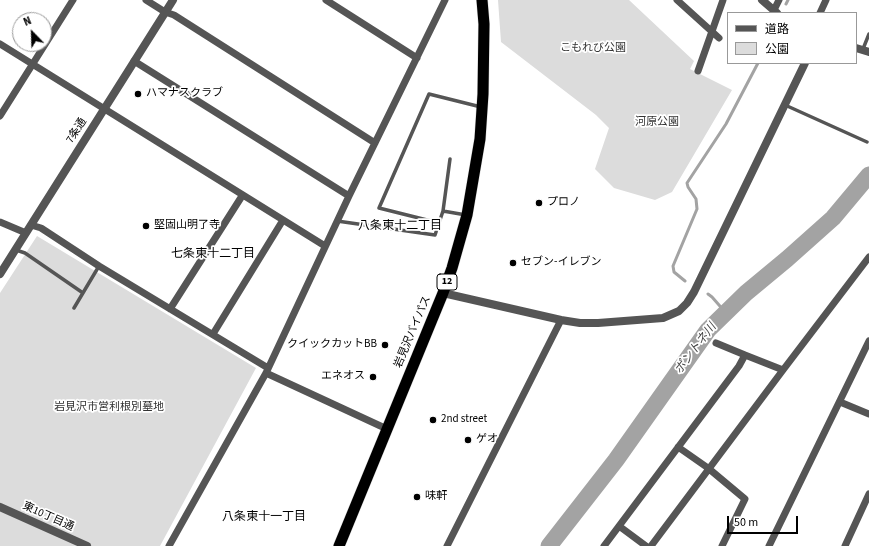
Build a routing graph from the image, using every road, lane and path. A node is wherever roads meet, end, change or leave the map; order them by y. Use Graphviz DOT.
graph roads {
  1 [pos="73,0"];
  2 [pos="146,0"];
  3 [pos="173,0"];
  4 [pos="326,0"];
  5 [pos="444,0"];
  6 [pos="482,0"];
  7 [pos="676,0"];
  8 [pos="723,0"];
  9 [pos="762,0"];
  10 [pos="779,0"];
  11 [pos="826,0"];
  12 [pos="165,12"];
  13 [pos="776,12"];
  14 [pos="820,12"];
  15 [pos="712,32"];
  16 [pos="869,34"];
  17 [pos="719,38"];
  18 [pos="0,44"];
  19 [pos="863,50"];
  20 [pos="417,58"];
  21 [pos="134,61"];
  22 [pos="32,64"];
  23 [pos="804,64"];
  24 [pos="698,71"];
  25 [pos="784,104"];
  26 [pos="482,107"];
  27 [pos="104,109"];
  28 [pos="0,116"];
  29 [pos="867,142"];
  30 [pos="375,143"];
  31 [pos="450,159"];
  32 [pos="242,196"];
  33 [pos="349,196"];
  34 [pos="443,211"];
  35 [pos="467,215"];
  36 [pos="284,220"];
  37 [pos="337,221"];
  38 [pos="0,222"];
  39 [pos="439,223"];
  40 [pos="31,225"];
  41 [pos="26,233"];
  42 [pos="325,246"];
  43 [pos="15,250"];
  44 [pos="869,258"];
  45 [pos="99,266"];
  46 [pos="0,274"];
  47 [pos="83,293"];
  48 [pos="443,293"];
  49 [pos="74,308"];
  50 [pos="170,308"];
  51 [pos="561,320"];
  52 [pos="213,334"];
  53 [pos="869,341"];
  54 [pos="716,343"];
  55 [pos="745,355"];
  56 [pos="267,370"];
  57 [pos="783,370"];
  58 [pos="840,402"];
  59 [pos="869,414"];
  60 [pos="387,429"];
  61 [pos="678,447"];
  62 [pos="708,468"];
  63 [pos="869,494"];
  64 [pos="0,508"];
  65 [pos="619,526"];
  66 [pos="87,546"];
  67 [pos="169,546"];
  68 [pos="339,546"];
  69 [pos="447,546"];
  70 [pos="604,546"];
  71 [pos="646,546"];
  72 [pos="651,546"];
  73 [pos="722,546"];
  74 [pos="769,546"];
  75 [pos="844,546"];
  1 -- 22 [label="street"];
  2 -- 12 [label="street"];
  3 -- 12 [label="street, 7条通"];
  4 -- 20 [label="street"];
  5 -- 20 [label="street"];
  6 -- 26 [label="highway, 岩見沢バイパス / 12"];
  7 -- 15 [label="street"];
  8 -- 15 [label="street"];
  9 -- 13 [label="street"];
  10 -- 13 [label="street"];
  11 -- 14 [label="street"];
  12 -- 21 [label="street, 7条通"];
  12 -- 30 [label="street"];
  15 -- 17 [label="street"];
  15 -- 24 [label="street"];
  16 -- 19 [label="lane"];
  18 -- 22 [label="street"];
  20 -- 30 [label="street"];
  21 -- 27 [label="street, 7条通"];
  21 -- 33 [label="street"];
  22 -- 27 [label="street"];
  22 -- 28 [label="street"];
  23 -- 25 [label="street"];
  25 -- 29 [label="lane"];
  25 -- 51 [label="street"];
  26 -- 35 [label="highway, 岩見沢バイパス / 12"];
  26 -- 39 [label="lane"];
  27 -- 32 [label="street"];
  27 -- 40 [label="street, 7条通"];
  30 -- 33 [label="street"];
  31 -- 34 [label="lane"];
  32 -- 36 [label="street"];
  32 -- 50 [label="street"];
  33 -- 37 [label="street"];
  34 -- 35 [label="lane"];
  34 -- 39 [label="lane"];
  35 -- 48 [label="highway, 岩見沢バイパス / 12"];
  36 -- 42 [label="street"];
  36 -- 52 [label="street"];
  37 -- 39 [label="lane"];
  37 -- 42 [label="street"];
  38 -- 41 [label="street"];
  40 -- 41 [label="street, 7条通"];
  40 -- 45 [label="street"];
  41 -- 43 [label="street, 7条通"];
  42 -- 56 [label="street"];
  43 -- 46 [label="street, 7条通"];
  43 -- 47 [label="lane"];
  44 -- 57 [label="street"];
  45 -- 47 [label="lane"];
  45 -- 50 [label="street"];
  47 -- 49 [label="lane"];
  48 -- 51 [label="street"];
  48 -- 60 [label="highway, 岩見沢バイパス / 12"];
  50 -- 52 [label="street"];
  51 -- 69 [label="street"];
  52 -- 56 [label="street"];
  53 -- 58 [label="street"];
  54 -- 55 [label="street"];
  55 -- 57 [label="street"];
  55 -- 61 [label="street"];
  56 -- 60 [label="street"];
  56 -- 67 [label="street"];
  57 -- 62 [label="street"];
  58 -- 59 [label="street"];
  58 -- 74 [label="street"];
  60 -- 68 [label="highway, 岩見沢バイパス / 12"];
  61 -- 62 [label="street"];
  61 -- 65 [label="street"];
  62 -- 72 [label="street"];
  62 -- 73 [label="street"];
  63 -- 75 [label="street"];
  64 -- 66 [label="street, 東10丁目通"];
  65 -- 70 [label="street"];
  65 -- 71 [label="street"];
}
